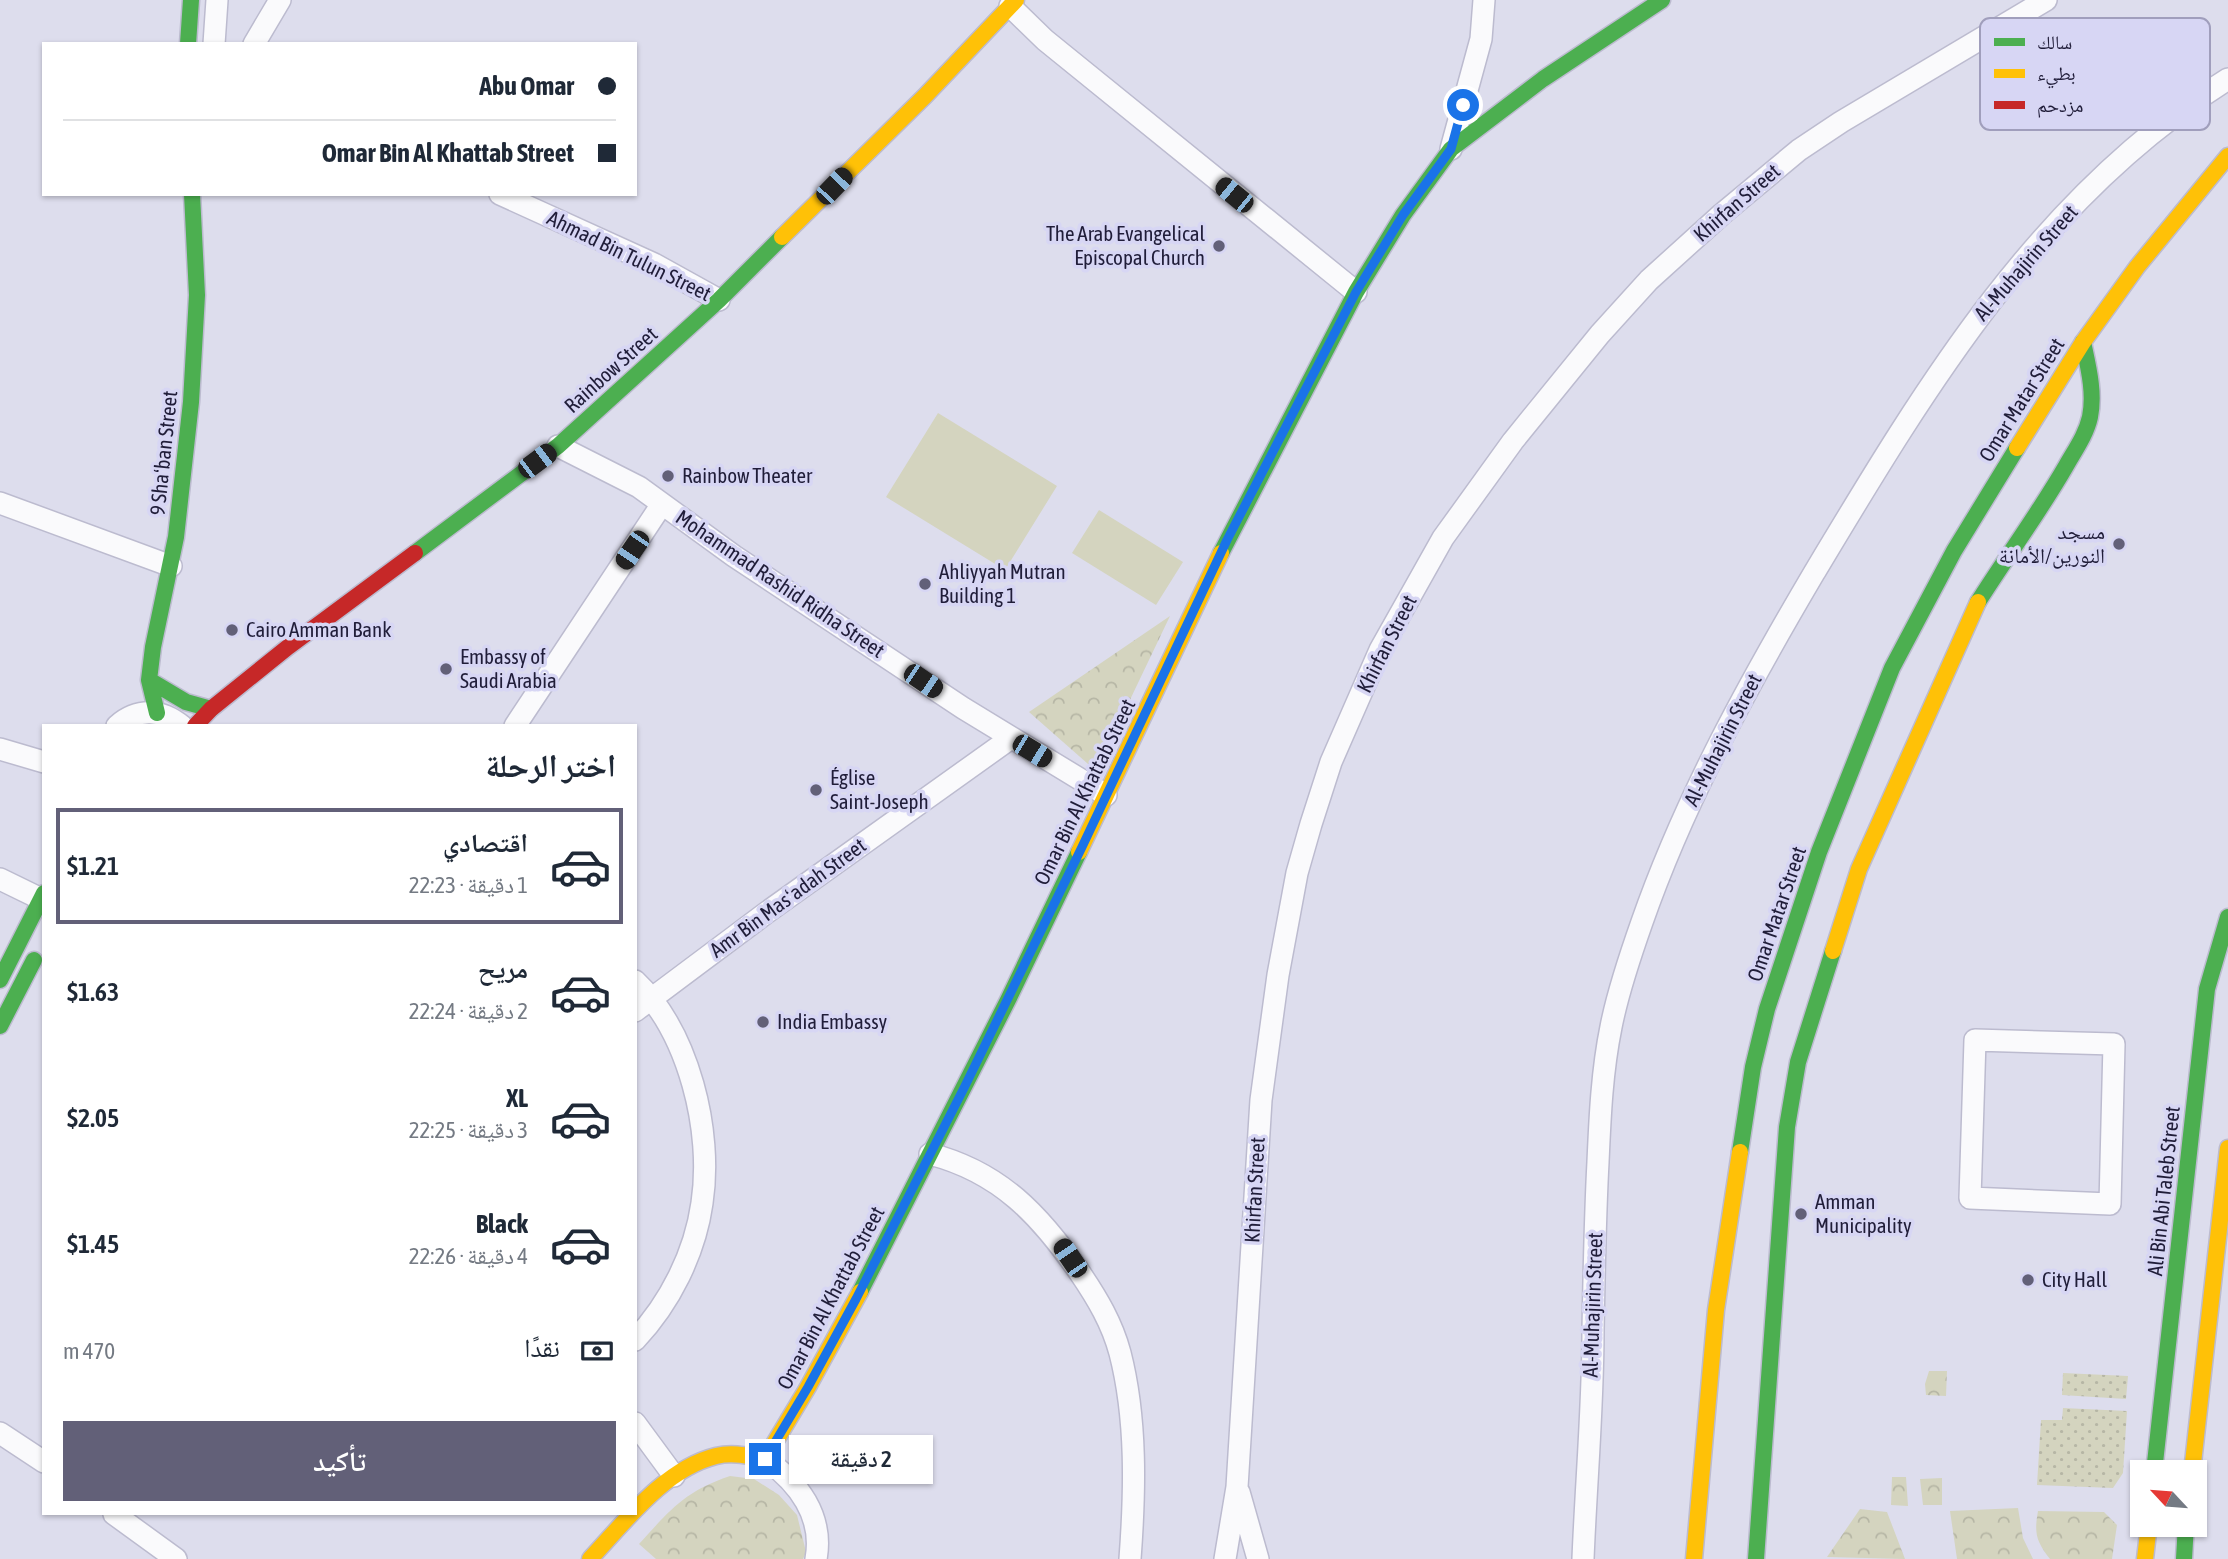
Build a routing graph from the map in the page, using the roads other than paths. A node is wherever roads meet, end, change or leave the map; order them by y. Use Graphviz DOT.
graph roads {
  1 [pos="191,0"];
  2 [pos="217,0"];
  3 [pos="280,0"];
  4 [pos="1484,0"];
  5 [pos="2046,0"];
  6 [pos="1013,3"];
  7 [pos="1649,3"];
  8 [pos="2016,18"];
  9 [pos="1980,39"];
  10 [pos="188,42"];
  11 [pos="214,42"];
  12 [pos="255,42"];
  13 [pos="2228,79"];
  14 [pos="2210,92"];
  15 [pos="2158,130"];
  16 [pos="1451,149"];
  17 [pos="2228,156"];
  18 [pos="192,196"];
  19 [pos="504,196"];
  20 [pos="1356,292"];
  21 [pos="719,300"];
  22 [pos="2083,342"];
  23 [pos="558,446"];
  24 [pos="0,503"];
  25 [pos="662,504"];
  26 [pos="171,566"];
  27 [pos="149,680"];
  28 [pos="211,709"];
  29 [pos="157,713"];
  30 [pos="120,724"];
  31 [pos="179,724"];
  32 [pos="197,724"];
  33 [pos="515,724"];
  34 [pos="1011,738"];
  35 [pos="0,749"];
  36 [pos="42,761"];
  37 [pos="1106,796"];
  38 [pos="0,879"];
  39 [pos="42,896"];
  40 [pos="2228,917"];
  41 [pos="42,946"];
  42 [pos="0,981"];
  43 [pos="637,983"];
  44 [pos="652,997"];
  45 [pos="637,1009"];
  46 [pos="0,1026"];
  47 [pos="2228,1148"];
  48 [pos="930,1154"];
  49 [pos="2109,1204"];
  50 [pos="637,1337"];
  51 [pos="637,1426"];
  52 [pos="0,1433"];
  53 [pos="41,1456"];
  54 [pos="765,1459"];
  55 [pos="2155,1460"];
  56 [pos="2193,1460"];
  57 [pos="674,1476"];
  58 [pos="1237,1487"];
  59 [pos="637,1513"];
  60 [pos="115,1515"];
  61 [pos="635,1515"];
  62 [pos="2148,1537"];
  63 [pos="2185,1541"];
  64 [pos="176,1559"];
  65 [pos="590,1559"];
  66 [pos="816,1559"];
  67 [pos="1130,1559"];
  68 [pos="1225,1559"];
  69 [pos="1258,1559"];
  70 [pos="1583,1559"];
  71 [pos="1694,1559"];
  72 [pos="1756,1559"];
  73 [pos="2145,1559"];
  74 [pos="2202,1559"];
  1 -- 10 [label="main road"];
  2 -- 11 [label="street"];
  3 -- 12 [label="street"];
  4 -- 16 [label="street"];
  5 -- 8 [label="street, Khirfan Street"];
  6 -- 20 [label="street"];
  6 -- 21 [label="main road, Rainbow Street"];
  7 -- 16 [label="main road, Omar Bin Al Khattab Street"];
  9 -- 58 [label="street, Khirfan Street"];
  13 -- 14 [label="street, Al-Muhajirin Street"];
  15 -- 70 [label="street, Al-Muhajirin Street"];
  16 -- 20 [label="main road, Omar Bin Al Khattab Street"];
  17 -- 22 [label="main road, Omar Matar Street"];
  18 -- 26 [label="main road, 9 Shaʻban Street"];
  19 -- 21 [label="street, Ahmad Bin Tulun Street"];
  20 -- 37 [label="main road, Omar Bin Al Khattab Street"];
  21 -- 23 [label="main road, Rainbow Street"];
  22 -- 71 [label="main road, Omar Matar Street"];
  22 -- 72 [label="main road, Omar Matar Street"];
  23 -- 25 [label="street, Mohammad Rashid Ridha Street"];
  23 -- 28 [label="main road, Rainbow Street"];
  24 -- 26 [label="street"];
  25 -- 33 [label="street"];
  25 -- 34 [label="street, Mohammad Rashid Ridha Street"];
  26 -- 27 [label="main road, 9 Shaʻban Street"];
  27 -- 28 [label="main road"];
  27 -- 29 [label="main road, 9 Shaʻban Street"];
  28 -- 32 [label="main road, Rainbow Street"];
  29 -- 30 [label="street"];
  29 -- 31 [label="street"];
  34 -- 37 [label="street, Mohammad Rashid Ridha Street"];
  34 -- 44 [label="street, Amr Bin Masʻadah Street"];
  35 -- 36 [label="street"];
  37 -- 48 [label="main road, Omar Bin Al Khattab Street"];
  38 -- 39 [label="street"];
  39 -- 42 [label="main road"];
  40 -- 55 [label="main road, Ali Bin Abi Taleb Street"];
  41 -- 46 [label="main road"];
  43 -- 44 [label="street"];
  44 -- 45 [label="street, Amr Bin Masʻadah Street"];
  44 -- 50 [label="street"];
  47 -- 56 [label="main road"];
  48 -- 54 [label="main road, Omar Bin Al Khattab Street"];
  48 -- 67 [label="street"];
  49 -- 49 [label="street"];
  51 -- 57 [label="street"];
  52 -- 53 [label="street"];
  54 -- 57 [label="main road"];
  54 -- 66 [label="street"];
  57 -- 59 [label="main road"];
  58 -- 68 [label="street, Khirfan Street"];
  58 -- 69 [label="street"];
  60 -- 64 [label="street"];
  61 -- 65 [label="main road"];
  62 -- 73 [label="main road"];
  63 -- 74 [label="street"];
}
